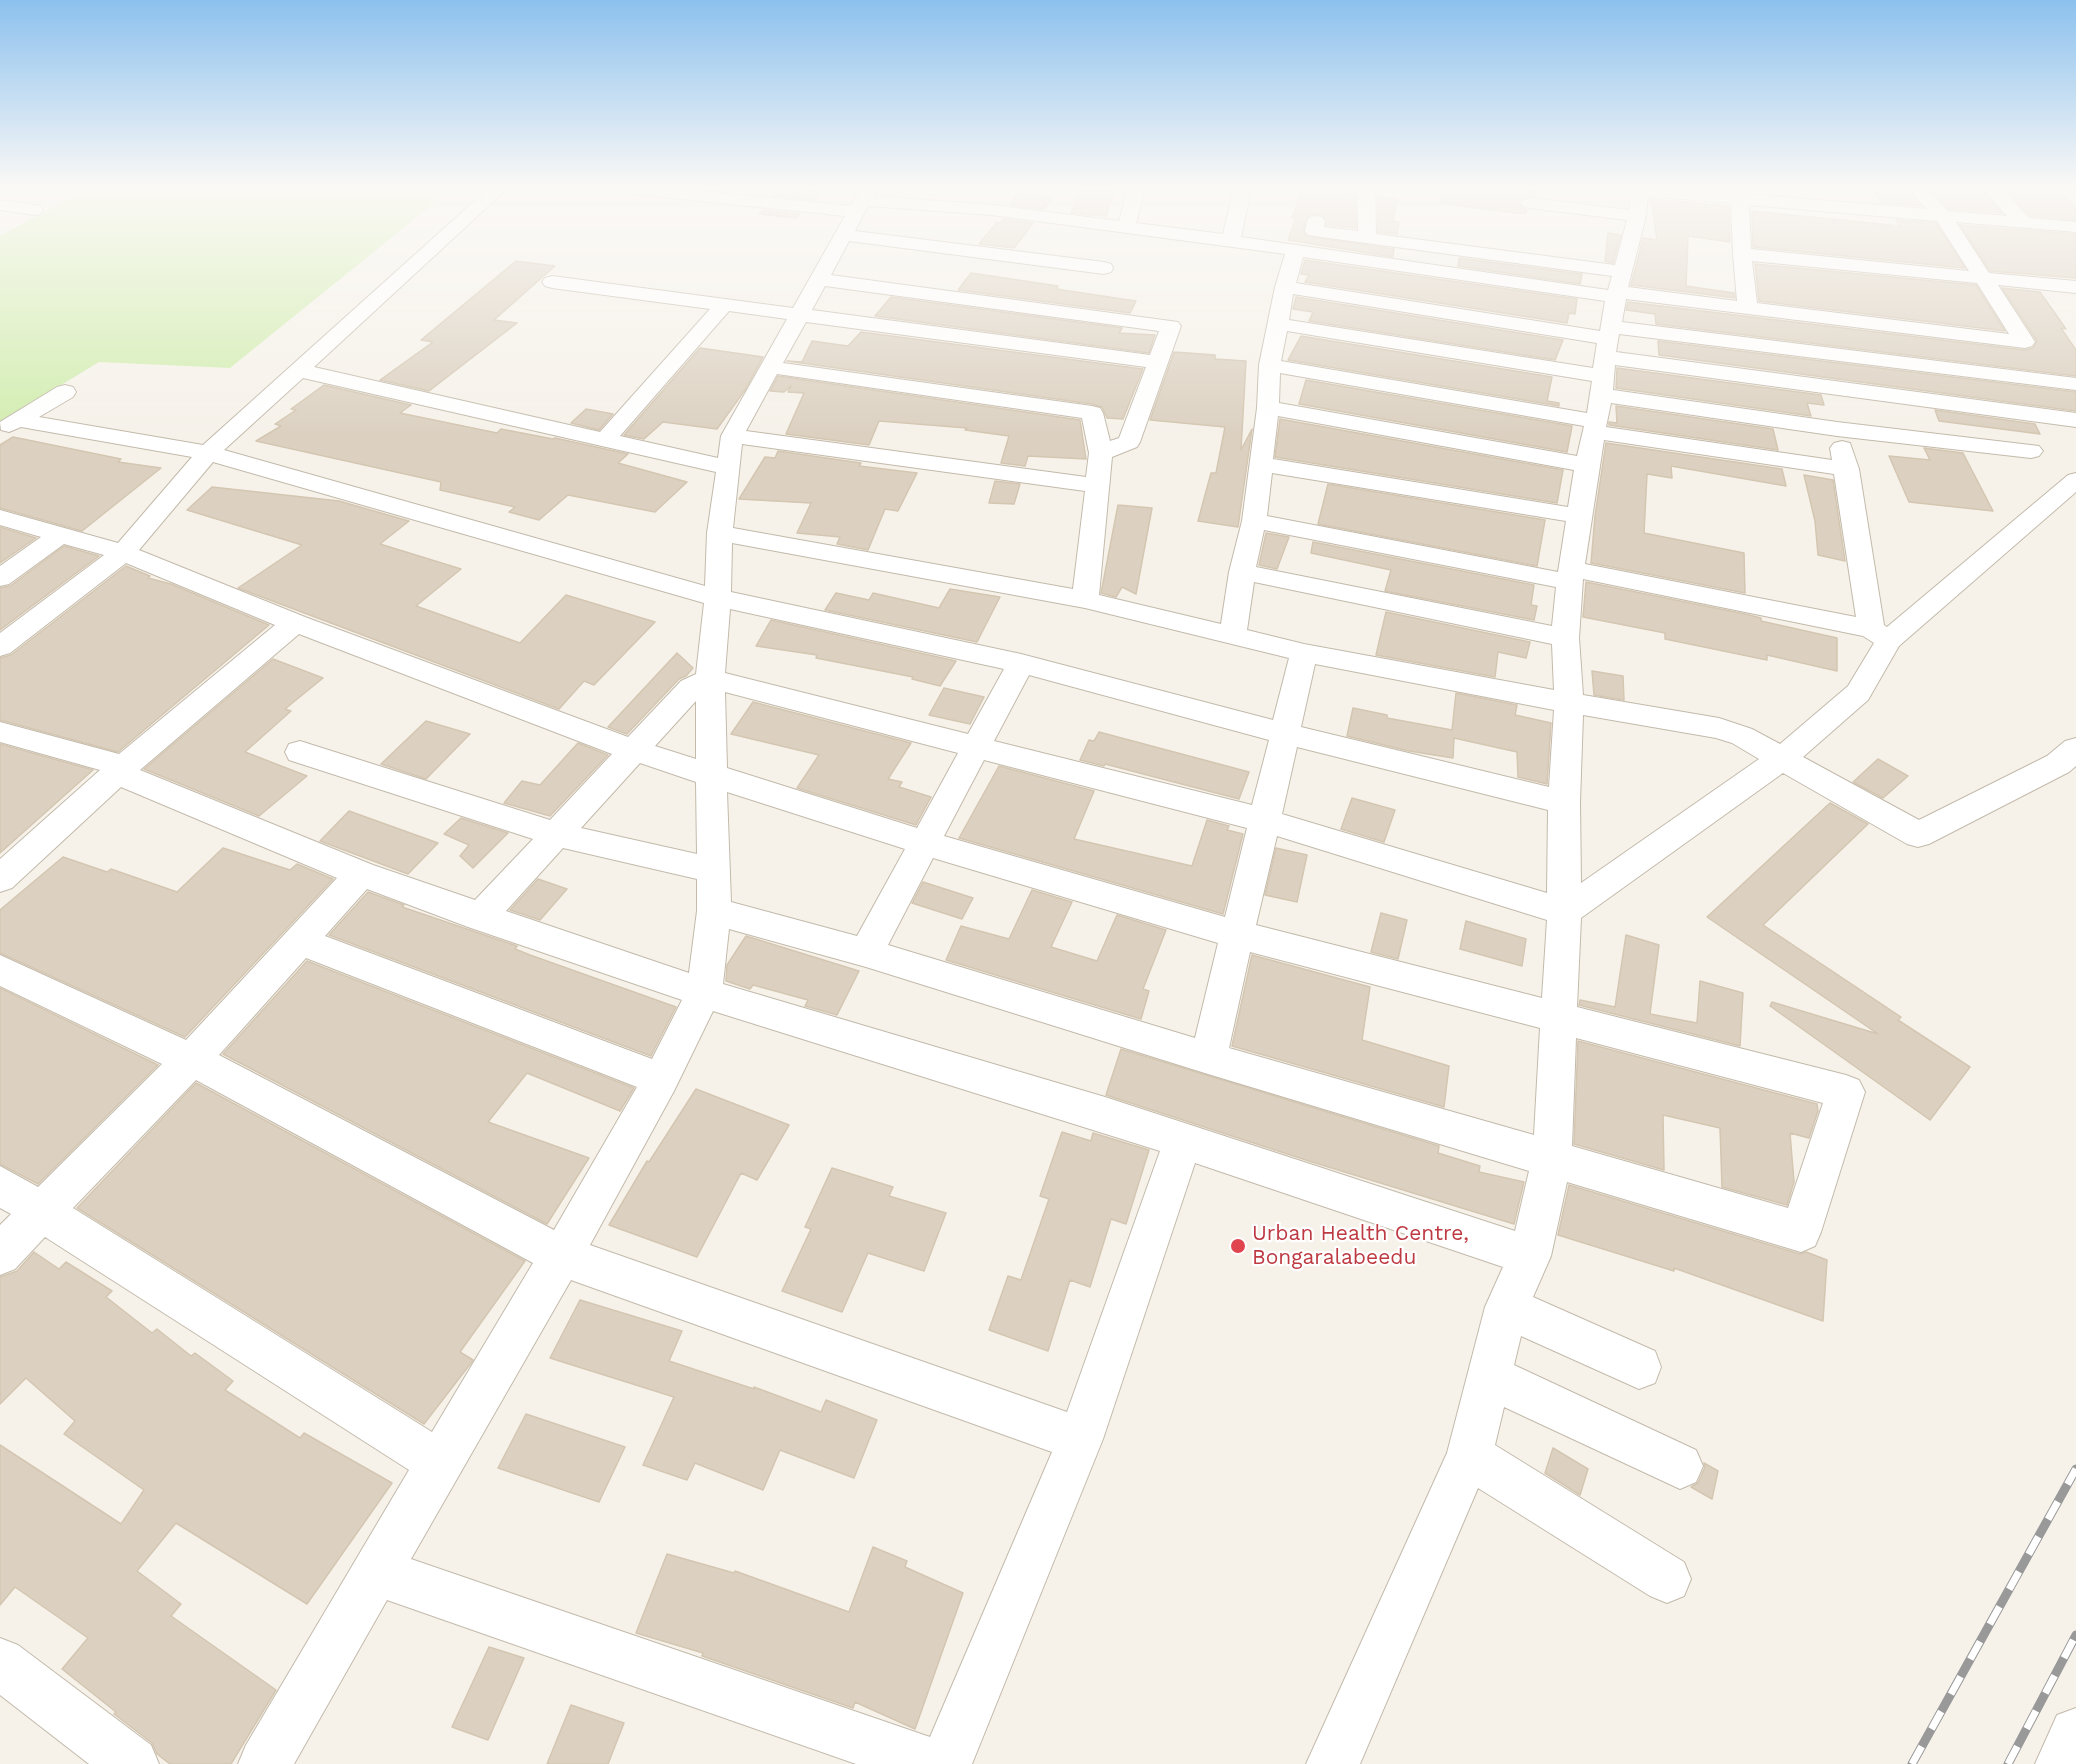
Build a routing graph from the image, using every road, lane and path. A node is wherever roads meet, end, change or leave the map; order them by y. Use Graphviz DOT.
graph roads {
  1 [pos="409,269"];
  2 [pos="824,269"];
  3 [pos="1290,269"];
  4 [pos="1464,269"];
  5 [pos="1527,269"];
  6 [pos="1623,269"];
  7 [pos="1744,269"];
  8 [pos="1890,269"];
  9 [pos="1977,269"];
  10 [pos="819,279"];
  11 [pos="1983,279"];
  12 [pos="552,282"];
  13 [pos="1618,287"];
  14 [pos="2076,287"];
  15 [pos="1285,288"];
  16 [pos="725,304"];
  17 [pos="1748,308"];
  18 [pos="800,314"];
  19 [pos="1278,324"];
  20 [pos="1606,359"];
  21 [pos="1157,362"];
  22 [pos="1270,365"];
  23 [pos="770,367"];
  24 [pos="298,370"];
  25 [pos="2076,384"];
  26 [pos="65,392"];
  27 [pos="1268,408"];
  28 [pos="2076,420"];
  29 [pos="9,426"];
  30 [pos="1595,426"];
  31 [pos="1838,429"];
  32 [pos="605,440"];
  33 [pos="2031,451"];
  34 [pos="731,452"];
  35 [pos="207,453"];
  36 [pos="1101,453"];
  37 [pos="1262,464"];
  38 [pos="1587,465"];
  39 [pos="1847,470"];
  40 [pos="2076,480"];
  41 [pos="1098,486"];
  42 [pos="1579,516"];
  43 [pos="0,518"];
  44 [pos="1254,521"];
  45 [pos="720,533"];
  46 [pos="61,534"];
  47 [pos="123,553"];
  48 [pos="1242,572"];
  49 [pos="1570,576"];
  50 [pos="0,578"];
  51 [pos="718,598"];
  52 [pos="1085,600"];
  53 [pos="295,623"];
  54 [pos="1880,634"];
  55 [pos="1233,636"];
  56 [pos="1565,638"];
  57 [pos="0,647"];
  58 [pos="1304,653"];
  59 [pos="1021,663"];
  60 [pos="710,679"];
  61 [pos="1569,703"];
  62 [pos="0,732"];
  63 [pos="1285,734"];
  64 [pos="977,746"];
  65 [pos="633,750"];
  66 [pos="2076,750"];
  67 [pos="300,752"];
  68 [pos="1781,759"];
  69 [pos="121,769"];
  70 [pos="710,774"];
  71 [pos="1564,802"];
  72 [pos="1263,820"];
  73 [pos="556,834"];
  74 [pos="925,843"];
  75 [pos="713,870"];
  76 [pos="362,874"];
  77 [pos="0,879"];
  78 [pos="714,911"];
  79 [pos="1564,912"];
  80 [pos="480,917"];
  81 [pos="1236,934"];
  82 [pos="300,941"];
  83 [pos="866,952"];
  84 [pos="0,970"];
  85 [pos="704,993"];
  86 [pos="1560,1020"];
  87 [pos="1208,1058"];
  88 [pos="191,1060"];
  89 [pos="661,1079"];
  90 [pos="1183,1142"];
  91 [pos="1552,1158"];
  92 [pos="0,1185"];
  93 [pos="42,1212"];
  94 [pos="0,1254"];
  95 [pos="562,1256"];
  96 [pos="1530,1256"];
  97 [pos="1506,1307"];
  98 [pos="1639,1367"];
  99 [pos="1490,1377"];
  100 [pos="1080,1439"];
  101 [pos="1469,1456"];
  102 [pos="440,1463"];
  103 [pos="1680,1466"];
  104 [pos="377,1572"];
  105 [pos="1667,1579"];
  106 [pos="0,1663"];
  107 [pos="2076,1734"];
  108 [pos="132,1764"];
  109 [pos="265,1764"];
  110 [pos="932,1764"];
  111 [pos="945,1764"];
  112 [pos="1333,1764"];
  113 [pos="2062,1764"];
  1 -- 24 [label="street"];
  2 -- 10 [label="street"];
  3 -- 15 [label="street"];
  4 -- 13 [label="street"];
  5 -- 13 [label="street"];
  6 -- 13 [label="street"];
  7 -- 17 [label="street"];
  8 -- 11 [label="street"];
  9 -- 11 [label="street"];
  10 -- 18 [label="street"];
  10 -- 21 [label="street"];
  11 -- 14 [label="street"];
  11 -- 17 [label="street"];
  12 -- 16 [label="street"];
  13 -- 17 [label="street"];
  13 -- 20 [label="street"];
  15 -- 19 [label="street"];
  15 -- 20 [label="street"];
  16 -- 18 [label="street"];
  16 -- 32 [label="street"];
  18 -- 21 [label="street"];
  18 -- 23 [label="street"];
  19 -- 20 [label="street"];
  19 -- 22 [label="street"];
  20 -- 25 [label="street"];
  20 -- 28 [label="street"];
  20 -- 30 [label="street"];
  20 -- 31 [label="street"];
  21 -- 36 [label="street"];
  22 -- 27 [label="street"];
  22 -- 30 [label="street"];
  23 -- 34 [label="street"];
  23 -- 36 [label="street"];
  24 -- 32 [label="street"];
  24 -- 35 [label="street"];
  26 -- 29 [label="street"];
  27 -- 37 [label="street"];
  27 -- 38 [label="street"];
  29 -- 35 [label="street"];
  30 -- 38 [label="street"];
  30 -- 39 [label="street"];
  31 -- 33 [label="street"];
  31 -- 39 [label="street"];
  32 -- 34 [label="street"];
  34 -- 41 [label="street"];
  34 -- 45 [label="street"];
  35 -- 47 [label="street"];
  35 -- 51 [label="street"];
  36 -- 41 [label="street"];
  37 -- 42 [label="street"];
  37 -- 44 [label="street"];
  38 -- 42 [label="street"];
  39 -- 54 [label="street"];
  40 -- 54 [label="street"];
  41 -- 52 [label="street"];
  42 -- 49 [label="street"];
  43 -- 46 [label="street"];
  44 -- 48 [label="street"];
  44 -- 49 [label="street"];
  45 -- 51 [label="street"];
  45 -- 52 [label="street"];
  46 -- 47 [label="street"];
  46 -- 50 [label="street"];
  47 -- 53 [label="street"];
  47 -- 57 [label="street"];
  48 -- 55 [label="street"];
  48 -- 56 [label="street"];
  49 -- 54 [label="street"];
  49 -- 56 [label="street"];
  51 -- 59 [label="street"];
  51 -- 60 [label="street"];
  52 -- 55 [label="street"];
  53 -- 65 [label="street"];
  53 -- 69 [label="street"];
  54 -- 68 [label="street"];
  55 -- 58 [label="street"];
  56 -- 61 [label="street"];
  58 -- 61 [label="street"];
  58 -- 63 [label="street"];
  59 -- 63 [label="street"];
  59 -- 64 [label="street"];
  60 -- 64 [label="street"];
  60 -- 65 [label="street"];
  60 -- 70 [label="street"];
  61 -- 68 [label="street"];
  61 -- 71 [label="street"];
  62 -- 69 [label="street"];
  63 -- 71 [label="street"];
  63 -- 72 [label="street"];
  64 -- 72 [label="street"];
  64 -- 74 [label="street"];
  65 -- 70 [label="street"];
  65 -- 73 [label="street"];
  66 -- 68 [label="street"];
  67 -- 73 [label="street"];
  68 -- 79 [label="street"];
  69 -- 76 [label="street"];
  69 -- 77 [label="street"];
  70 -- 74 [label="street"];
  70 -- 75 [label="street"];
  71 -- 79 [label="street"];
  72 -- 79 [label="street"];
  72 -- 81 [label="street"];
  73 -- 75 [label="street"];
  73 -- 80 [label="street"];
  74 -- 81 [label="street"];
  74 -- 83 [label="street"];
  75 -- 78 [label="street"];
  76 -- 80 [label="street"];
  76 -- 82 [label="street"];
  78 -- 83 [label="street"];
  78 -- 85 [label="street"];
  79 -- 86 [label="street"];
  80 -- 85 [label="street"];
  81 -- 86 [label="street"];
  81 -- 87 [label="street"];
  82 -- 88 [label="street"];
  82 -- 89 [label="street"];
  83 -- 87 [label="street"];
  84 -- 88 [label="street"];
  85 -- 89 [label="street"];
  85 -- 90 [label="street"];
  86 -- 91 [label="street"];
  86 -- 91 [label="street"];
  87 -- 91 [label="street"];
  88 -- 93 [label="street"];
  88 -- 95 [label="street"];
  89 -- 95 [label="street"];
  90 -- 96 [label="street"];
  90 -- 100 [label="street"];
  91 -- 96 [label="street"];
  92 -- 93 [label="street"];
  93 -- 94 [label="street"];
  93 -- 102 [label="street"];
  95 -- 100 [label="street"];
  95 -- 102 [label="street"];
  96 -- 97 [label="street"];
  97 -- 98 [label="street"];
  97 -- 99 [label="street"];
  99 -- 101 [label="street"];
  99 -- 103 [label="street"];
  100 -- 111 [label="street"];
  101 -- 105 [label="street"];
  101 -- 112 [label="street"];
  102 -- 104 [label="street"];
  104 -- 109 [label="street"];
  104 -- 110 [label="street"];
  106 -- 108 [label="street"];
  107 -- 113 [label="street"];
}
